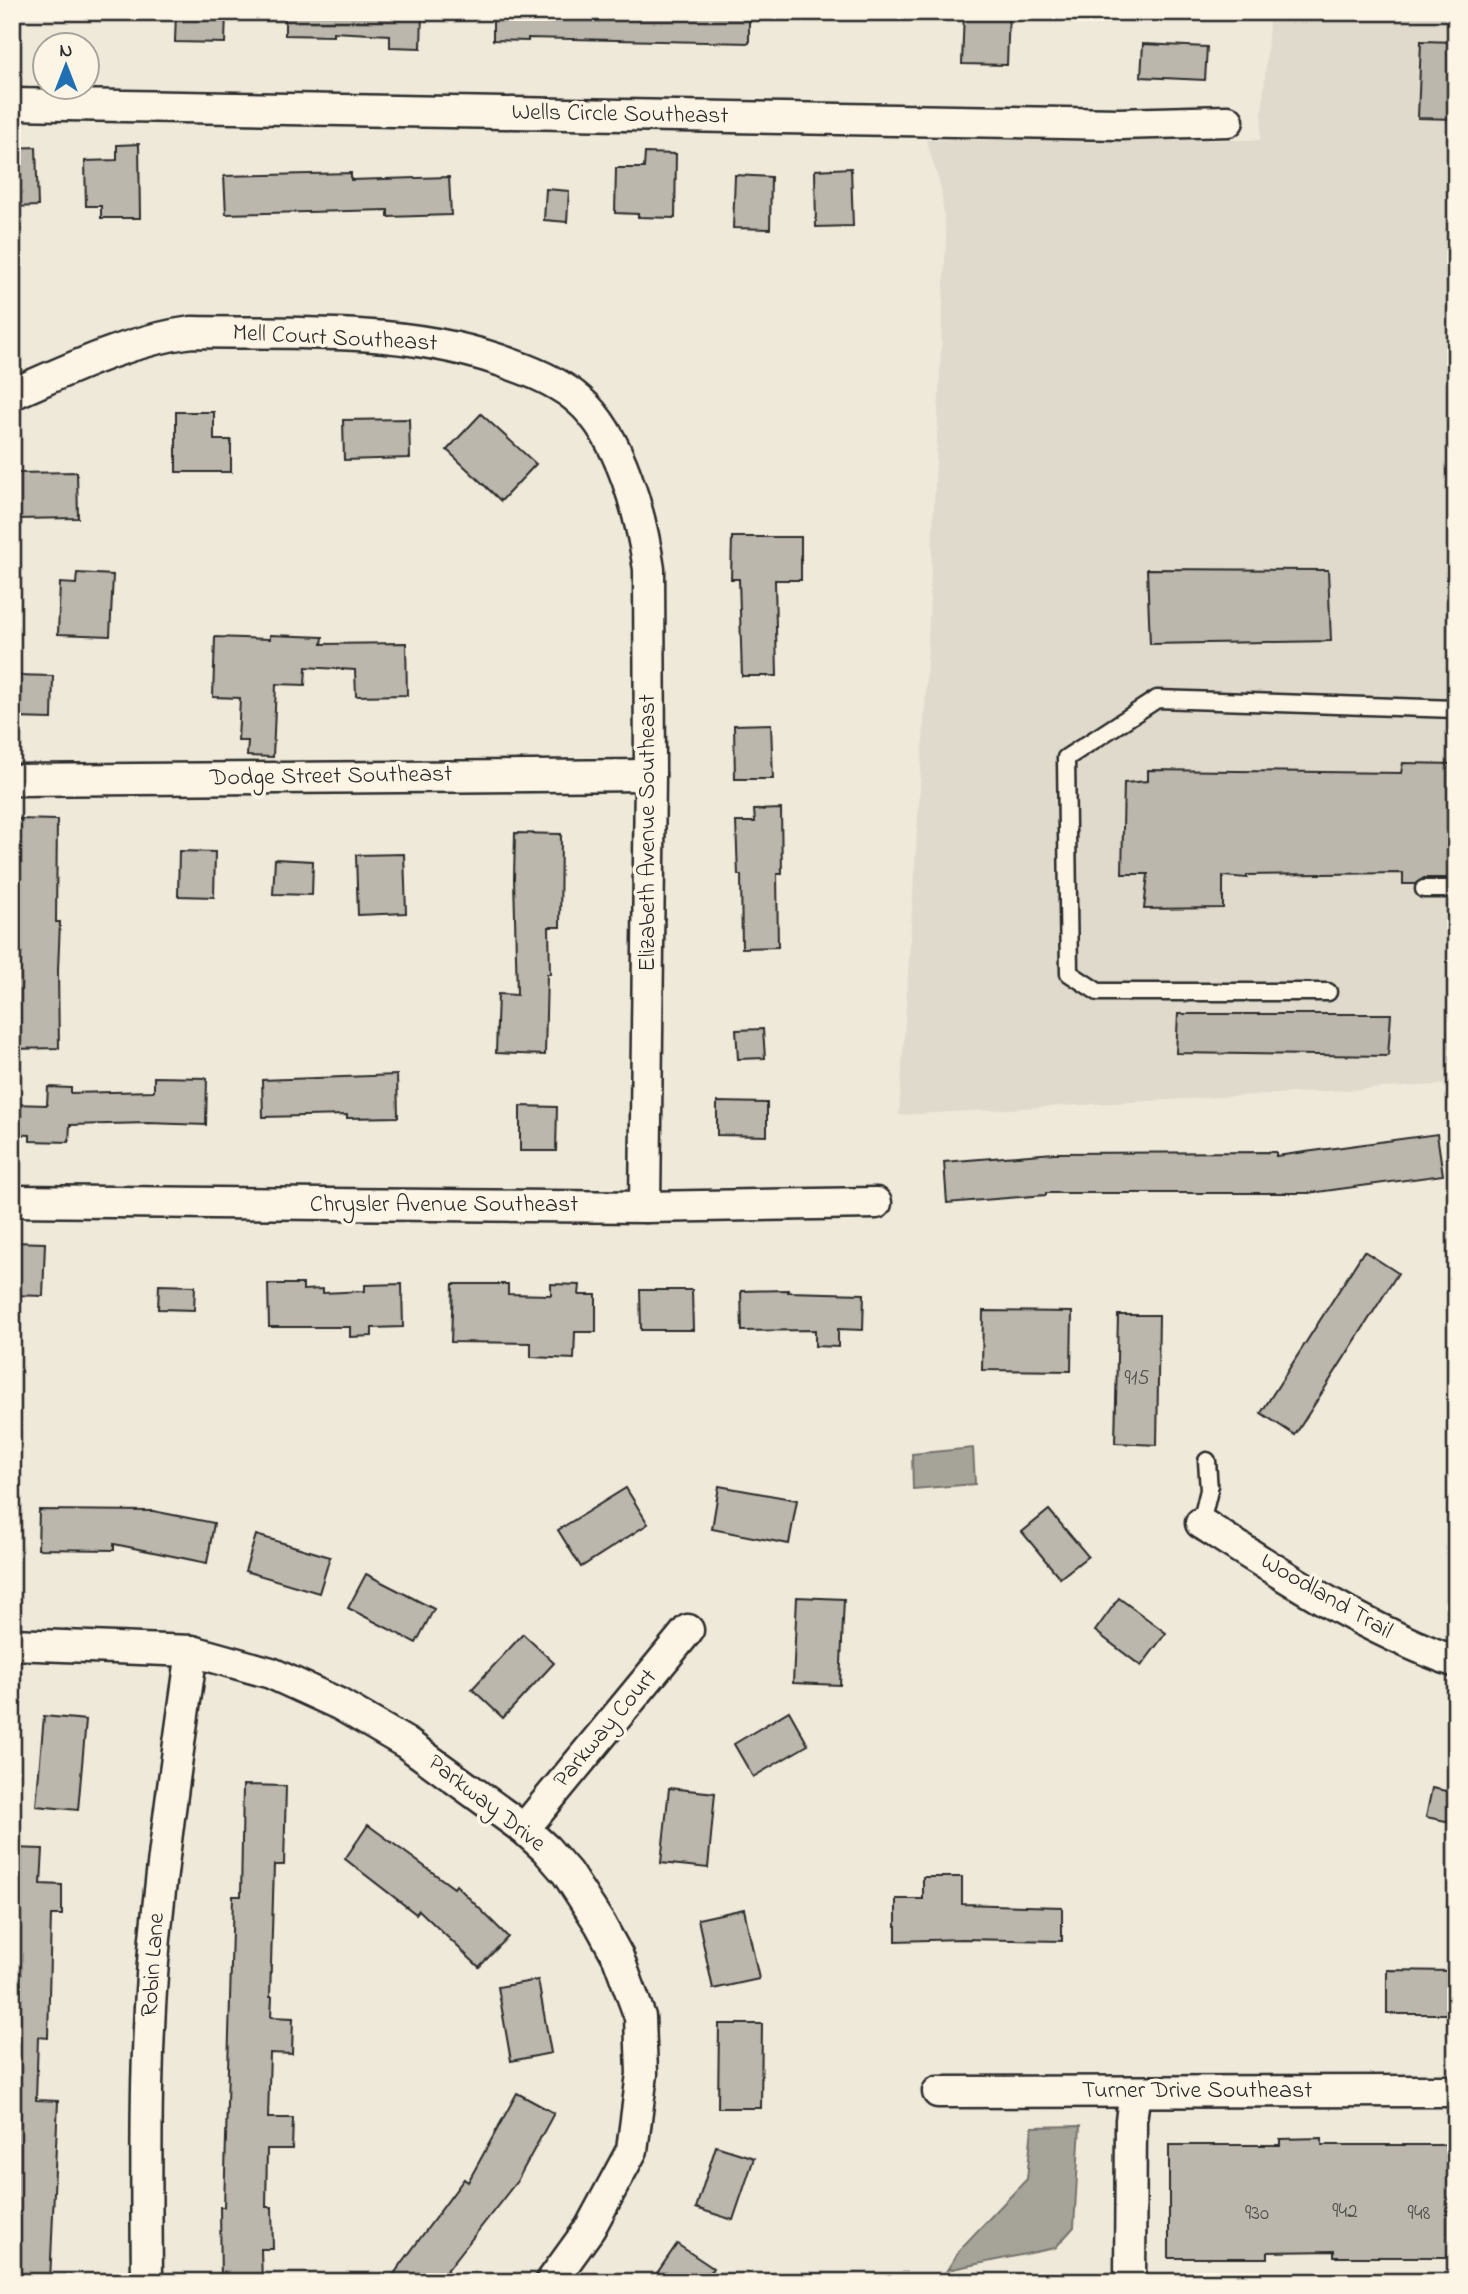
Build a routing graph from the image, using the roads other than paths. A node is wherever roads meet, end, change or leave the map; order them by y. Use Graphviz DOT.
graph roads {
  1 [pos="12,104"];
  2 [pos="1228,121"];
  3 [pos="12,394"];
  4 [pos="621,464"];
  5 [pos="1456,709"];
  6 [pos="650,775"];
  7 [pos="12,780"];
  8 [pos="1424,890"];
  9 [pos="1456,890"];
  10 [pos="1328,992"];
  11 [pos="12,1202"];
  12 [pos="876,1203"];
  13 [pos="645,1207"];
  14 [pos="1207,1461"];
  15 [pos="1201,1523"];
  16 [pos="688,1630"];
  17 [pos="12,1644"];
  18 [pos="192,1651"];
  19 [pos="1456,1662"];
  20 [pos="524,1829"];
  21 [pos="1456,2091"];
  22 [pos="938,2092"];
  23 [pos="1135,2092"];
  24 [pos="147,2282"];
  25 [pos="551,2282"];
  26 [pos="1130,2282"];
  1 -- 2 [label="street, Wells Circle Southeast"];
  3 -- 4 [label="street, Mell Court Southeast"];
  4 -- 6 [label="street, Elizabeth Avenue Southeast"];
  5 -- 10 [label="lane"];
  6 -- 7 [label="street, Dodge Street Southeast"];
  6 -- 13 [label="street, Elizabeth Avenue Southeast"];
  8 -- 9 [label="lane"];
  11 -- 13 [label="street, Chrysler Avenue Southeast"];
  12 -- 13 [label="street, Chrysler Avenue Southeast"];
  14 -- 15 [label="lane"];
  15 -- 19 [label="street, Woodland Trail"];
  16 -- 20 [label="street, Parkway Court"];
  17 -- 18 [label="street, Parkway Drive"];
  18 -- 20 [label="street, Parkway Drive"];
  18 -- 24 [label="street, Robin Lane"];
  20 -- 25 [label="street, Parkway Drive"];
  21 -- 23 [label="street, Turner Drive Southeast"];
  22 -- 23 [label="street, Turner Drive Southeast"];
  23 -- 26 [label="street"];
}
